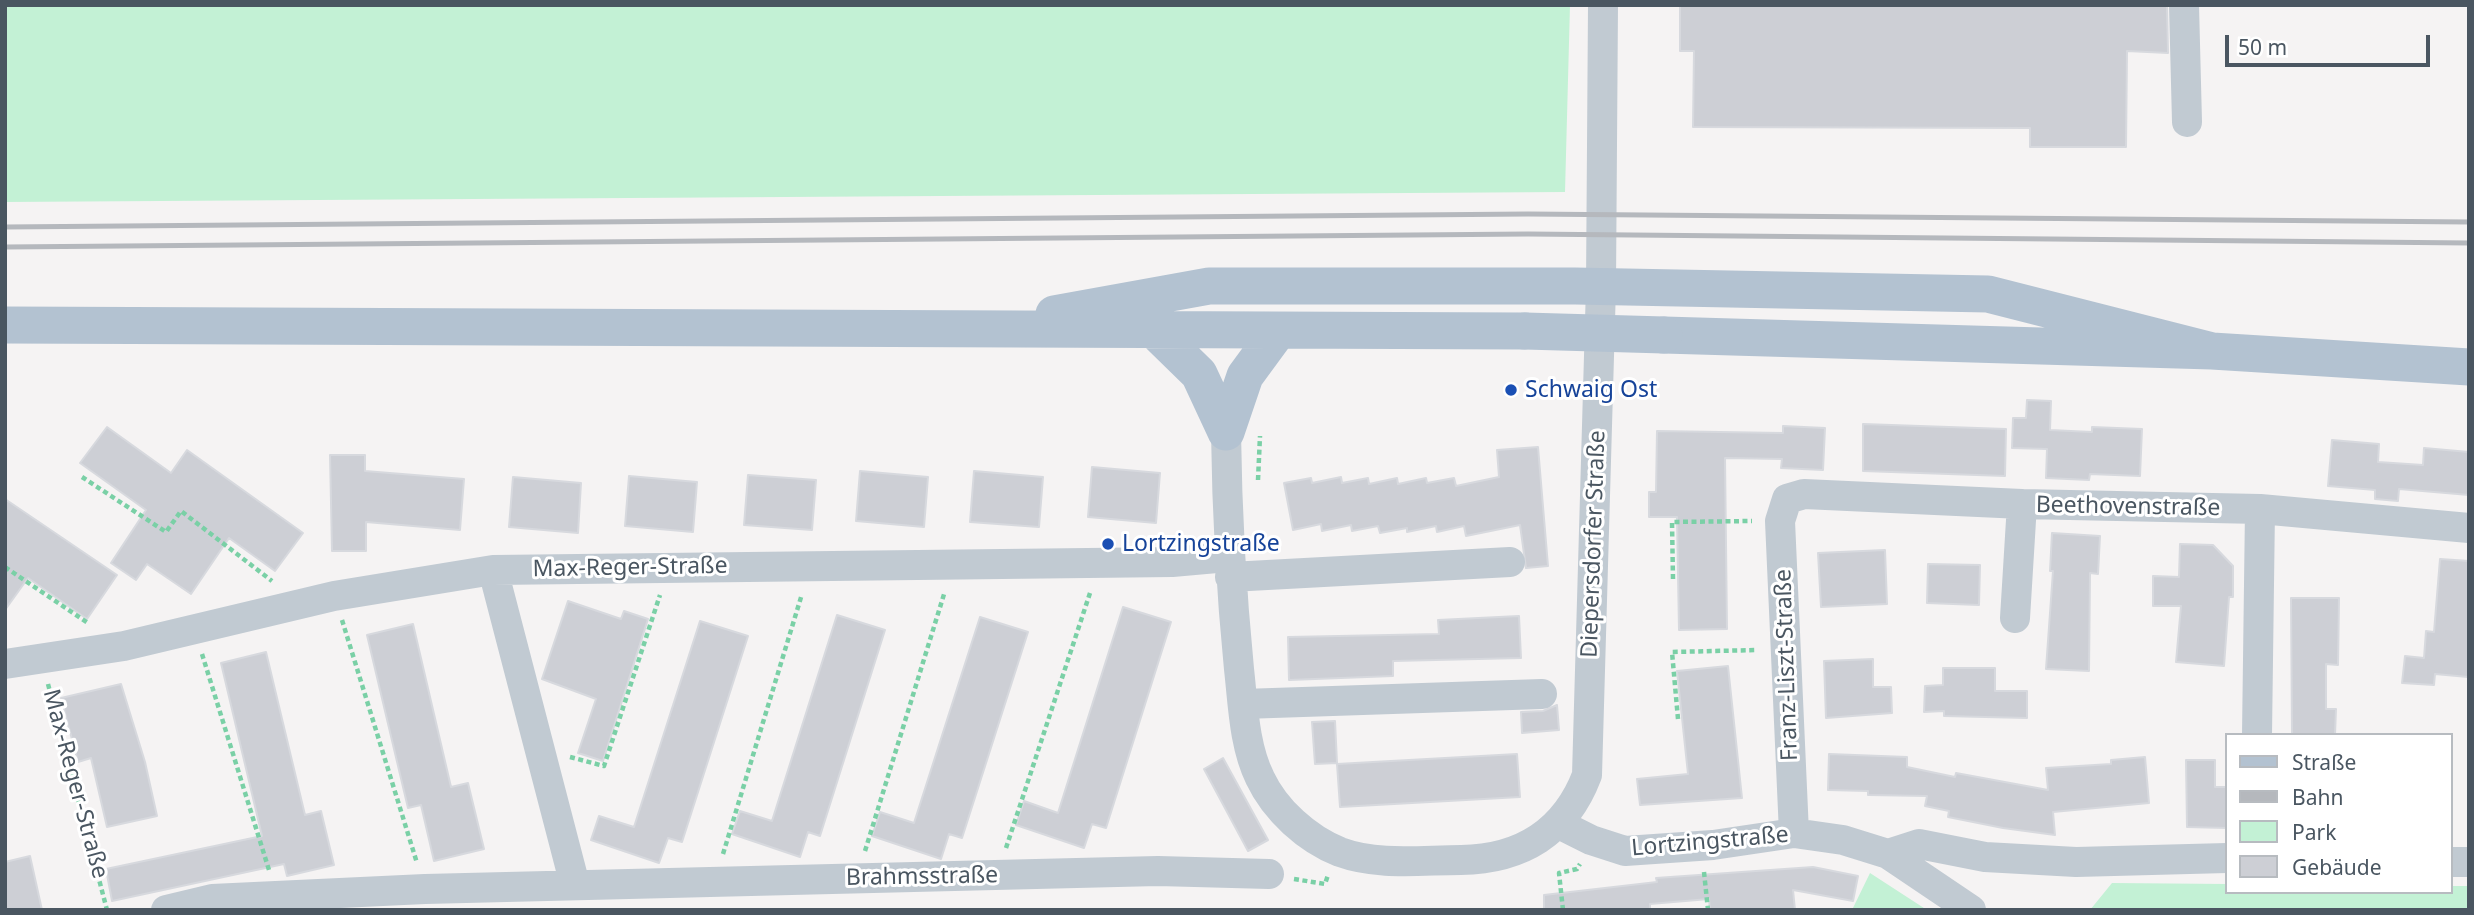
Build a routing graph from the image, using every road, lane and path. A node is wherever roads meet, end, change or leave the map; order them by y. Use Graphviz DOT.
graph roads {
  1 [pos="1603,5"];
  2 [pos="2184,5"];
  3 [pos="2187,122"];
  4 [pos="1601,286"];
  5 [pos="5,325"];
  6 [pos="974,328"];
  7 [pos="1278,331"];
  8 [pos="1156,332"];
  9 [pos="2212,351"];
  10 [pos="2469,367"];
  11 [pos="1226,432"];
  12 [pos="82,477"];
  13 [pos="2022,504"];
  14 [pos="2260,509"];
  15 [pos="1784,510"];
  16 [pos="2469,528"];
  17 [pos="1100,562"];
  18 [pos="1510,562"];
  19 [pos="953,564"];
  20 [pos="810,566"];
  21 [pos="5,567"];
  22 [pos="669,568"];
  23 [pos="1229,568"];
  24 [pos="493,570"];
  25 [pos="1673,579"];
  26 [pos="334,596"];
  27 [pos="300,603"];
  28 [pos="2015,618"];
  29 [pos="195,630"];
  30 [pos="124,646"];
  31 [pos="1786,649"];
  32 [pos="42,659"];
  33 [pos="5,664"];
  34 [pos="1542,694"];
  35 [pos="1243,704"];
  36 [pos="1678,719"];
  37 [pos="2257,733"];
  38 [pos="542,750"];
  39 [pos="1559,824"];
  40 [pos="1794,833"];
  41 [pos="1591,840"];
  42 [pos="1702,846"];
  43 [pos="1888,854"];
  44 [pos="2226,858"];
  45 [pos="1269,874"];
  46 [pos="997,875"];
  47 [pos="856,878"];
  48 [pos="715,881"];
  49 [pos="575,885"];
  50 [pos="425,889"];
  51 [pos="277,895"];
  52 [pos="107,910"];
  53 [pos="166,910"];
  54 [pos="1563,910"];
  55 [pos="1707,910"];
  56 [pos="1971,910"];
  1 -- 4 [label="street, Diepersdorfer Straße"];
  2 -- 3 [label="street"];
  4 -- 6 [label="main road"];
  4 -- 9 [label="main road"];
  4 -- 39 [label="street, Diepersdorfer Straße"];
  5 -- 6 [label="main road"];
  6 -- 8 [label="main road"];
  7 -- 8 [label="main road"];
  7 -- 9 [label="main road, bridge"];
  7 -- 11 [label="main road"];
  8 -- 11 [label="main road"];
  9 -- 10 [label="main road"];
  11 -- 23 [label="street"];
  12 -- 27 [label="path"];
  13 -- 14 [label="street, Beethovenstraße"];
  13 -- 15 [label="street, Beethovenstraße"];
  13 -- 28 [label="street"];
  14 -- 16 [label="street, Beethovenstraße"];
  14 -- 37 [label="street"];
  15 -- 25 [label="path"];
  15 -- 31 [label="street, Franz-Liszt-Straße"];
  17 -- 19 [label="street, Max-Reger-Straße"];
  17 -- 23 [label="street, Max-Reger-Straße"];
  17 -- 46 [label="path"];
  18 -- 23 [label="street"];
  19 -- 20 [label="street, Max-Reger-Straße"];
  19 -- 47 [label="path"];
  20 -- 22 [label="street, Max-Reger-Straße"];
  20 -- 48 [label="path"];
  21 -- 30 [label="path"];
  22 -- 24 [label="street, Max-Reger-Straße"];
  22 -- 38 [label="path"];
  23 -- 35 [label="street"];
  24 -- 26 [label="street, Max-Reger-Straße"];
  24 -- 38 [label="street"];
  26 -- 27 [label="street, Max-Reger-Straße"];
  26 -- 50 [label="path"];
  27 -- 29 [label="street, Max-Reger-Straße"];
  29 -- 30 [label="street, Max-Reger-Straße"];
  29 -- 51 [label="path"];
  30 -- 32 [label="street, Max-Reger-Straße"];
  31 -- 36 [label="path"];
  31 -- 40 [label="street, Franz-Liszt-Straße"];
  32 -- 33 [label="street, Max-Reger-Straße"];
  32 -- 52 [label="path, Max-Reger-Straße"];
  34 -- 35 [label="street"];
  35 -- 39 [label="street"];
  38 -- 49 [label="street"];
  39 -- 41 [label="street, Lortzingstraße"];
  40 -- 42 [label="street, Lortzingstraße"];
  40 -- 43 [label="street, Lortzingstraße"];
  41 -- 42 [label="street, Lortzingstraße"];
  41 -- 54 [label="path"];
  42 -- 55 [label="path"];
  43 -- 44 [label="street"];
  43 -- 56 [label="street, Lortzingstraße"];
  45 -- 46 [label="street, Brahmsstraße"];
  46 -- 47 [label="street, Brahmsstraße"];
  47 -- 48 [label="street, Brahmsstraße"];
  48 -- 49 [label="street, Brahmsstraße"];
  49 -- 50 [label="street, Brahmsstraße"];
  50 -- 51 [label="street, Brahmsstraße"];
  51 -- 53 [label="street, Brahmsstraße"];
}
